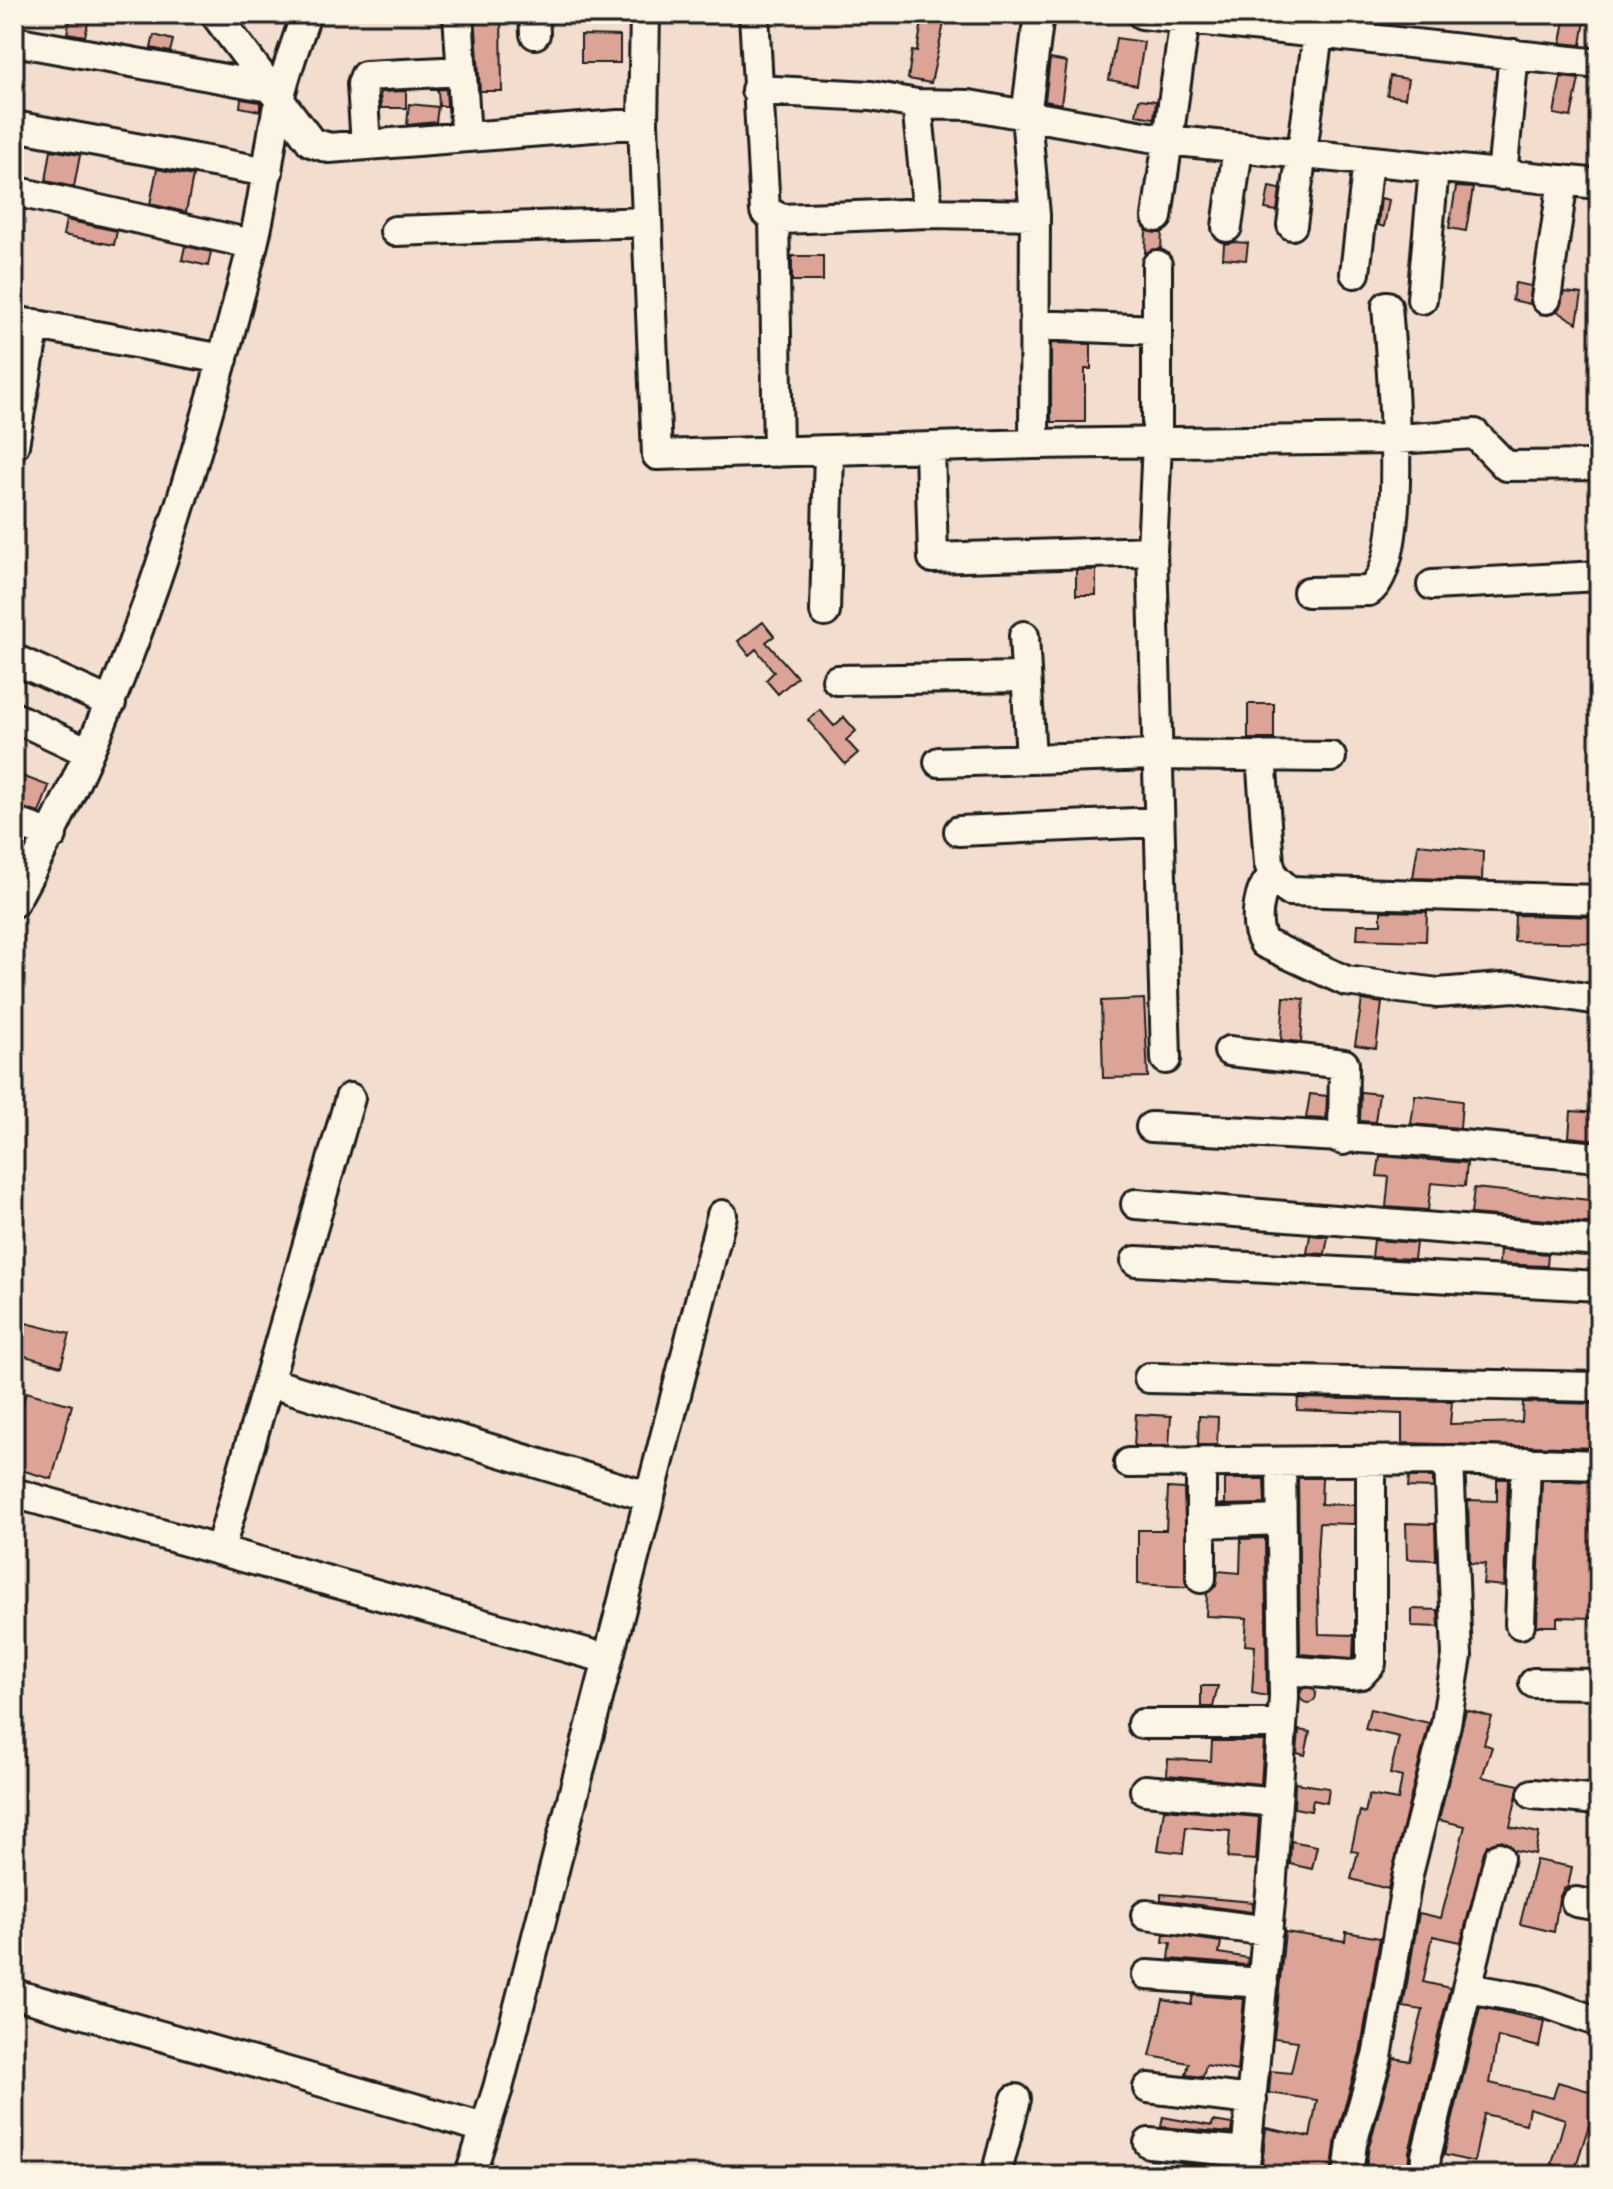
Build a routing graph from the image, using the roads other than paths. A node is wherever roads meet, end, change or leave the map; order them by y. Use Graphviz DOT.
graph roads {
  1 [pos="215,14"];
  2 [pos="306,14"];
  3 [pos="458,14"];
  4 [pos="645,14"];
  5 [pos="754,14"];
  6 [pos="1039,14"];
  7 [pos="1142,14"];
  8 [pos="1185,19"];
  9 [pos="1318,34"];
  10 [pos="14,41"];
  11 [pos="1514,54"];
  12 [pos="1599,64"];
  13 [pos="462,71"];
  14 [pos="756,90"];
  15 [pos="274,93"];
  16 [pos="917,104"];
  17 [pos="1026,116"];
  18 [pos="643,123"];
  19 [pos="14,126"];
  20 [pos="466,137"];
  21 [pos="1167,140"];
  22 [pos="366,145"];
  23 [pos="1238,148"];
  24 [pos="1300,154"];
  25 [pos="1368,161"];
  26 [pos="1434,168"];
  27 [pos="268,172"];
  28 [pos="1502,175"];
  29 [pos="1563,180"];
  30 [pos="1599,184"];
  31 [pos="14,191"];
  32 [pos="928,213"];
  33 [pos="774,215"];
  34 [pos="1035,215"];
  35 [pos="1157,217"];
  36 [pos="647,222"];
  37 [pos="1292,225"];
  38 [pos="1227,227"];
  39 [pos="395,231"];
  40 [pos="252,244"];
  41 [pos="1157,265"];
  42 [pos="1355,273"];
  43 [pos="1422,299"];
  44 [pos="1546,299"];
  45 [pos="1387,306"];
  46 [pos="24,322"];
  47 [pos="1035,325"];
  48 [pos="1157,330"];
  49 [pos="223,359"];
  50 [pos="1396,439"];
  51 [pos="1157,443"];
  52 [pos="1034,444"];
  53 [pos="14,445"];
  54 [pos="930,449"];
  55 [pos="829,451"];
  56 [pos="778,452"];
  57 [pos="1599,465"];
  58 [pos="1152,551"];
  59 [pos="1599,576"];
  60 [pos="1432,585"];
  61 [pos="1308,592"];
  62 [pos="825,612"];
  63 [pos="1024,636"];
  64 [pos="14,659"];
  65 [pos="1026,677"];
  66 [pos="837,680"];
  67 [pos="111,703"];
  68 [pos="14,717"];
  69 [pos="88,752"];
  70 [pos="1155,755"];
  71 [pos="1261,756"];
  72 [pos="1331,757"];
  73 [pos="1031,759"];
  74 [pos="939,762"];
  75 [pos="14,822"];
  76 [pos="1157,822"];
  77 [pos="959,831"];
  78 [pos="52,835"];
  79 [pos="1273,876"];
  80 [pos="1599,900"];
  81 [pos="14,902"];
  82 [pos="1599,1000"];
  83 [pos="1229,1051"];
  84 [pos="1166,1059"];
  85 [pos="350,1098"];
  86 [pos="1151,1127"];
  87 [pos="1343,1140"];
  88 [pos="1599,1157"];
  89 [pos="1136,1204"];
  90 [pos="722,1215"];
  91 [pos="1599,1241"];
  92 [pos="1136,1261"];
  93 [pos="1599,1286"];
  94 [pos="1149,1378"];
  95 [pos="268,1382"];
  96 [pos="1599,1387"];
  97 [pos="1449,1460"];
  98 [pos="1281,1462"];
  99 [pos="1371,1462"];
  100 [pos="1526,1462"];
  101 [pos="1129,1463"];
  102 [pos="1201,1463"];
  103 [pos="1599,1465"];
  104 [pos="14,1493"];
  105 [pos="650,1497"];
  106 [pos="1281,1520"];
  107 [pos="1201,1523"];
  108 [pos="220,1549"];
  109 [pos="1201,1578"];
  110 [pos="1520,1624"];
  111 [pos="608,1659"];
  112 [pos="1284,1670"];
  113 [pos="1534,1683"];
  114 [pos="1599,1684"];
  115 [pos="1142,1724"];
  116 [pos="1282,1724"];
  117 [pos="1145,1790"];
  118 [pos="1533,1794"];
  119 [pos="1599,1800"];
  120 [pos="1277,1802"];
  121 [pos="1499,1857"];
  122 [pos="1146,1915"];
  123 [pos="1268,1931"];
  124 [pos="1147,1975"];
  125 [pos="1263,1983"];
  126 [pos="1467,1988"];
  127 [pos="14,1994"];
  128 [pos="1599,2022"];
  129 [pos="1148,2088"];
  130 [pos="1016,2099"];
  131 [pos="1252,2100"];
  132 [pos="484,2128"];
  133 [pos="1149,2143"];
  134 [pos="1246,2163"];
  135 [pos="470,2175"];
  136 [pos="996,2175"];
  137 [pos="1348,2175"];
  138 [pos="1425,2175"];
  1 -- 15 [label="street"];
  2 -- 15 [label="street"];
  3 -- 13 [label="street"];
  4 -- 18 [label="street"];
  5 -- 14 [label="street"];
  6 -- 17 [label="street"];
  7 -- 8 [label="street"];
  8 -- 9 [label="street"];
  8 -- 21 [label="street"];
  9 -- 11 [label="street"];
  9 -- 24 [label="street"];
  10 -- 15 [label="street"];
  11 -- 12 [label="street"];
  11 -- 28 [label="street"];
  13 -- 20 [label="street"];
  13 -- 22 [label="street"];
  14 -- 16 [label="street"];
  14 -- 33 [label="street"];
  15 -- 22 [label="street"];
  15 -- 27 [label="street"];
  16 -- 17 [label="street"];
  16 -- 32 [label="street"];
  17 -- 21 [label="street"];
  17 -- 34 [label="street"];
  18 -- 20 [label="street"];
  18 -- 36 [label="street"];
  19 -- 27 [label="street"];
  20 -- 22 [label="street"];
  21 -- 23 [label="street"];
  21 -- 35 [label="street"];
  23 -- 24 [label="street"];
  23 -- 38 [label="street"];
  24 -- 25 [label="street"];
  24 -- 37 [label="street"];
  25 -- 26 [label="street"];
  25 -- 42 [label="street"];
  26 -- 28 [label="street"];
  26 -- 43 [label="street"];
  27 -- 40 [label="street"];
  28 -- 29 [label="street"];
  29 -- 30 [label="street"];
  29 -- 44 [label="street"];
  31 -- 40 [label="street"];
  32 -- 33 [label="street"];
  32 -- 34 [label="street"];
  33 -- 56 [label="street"];
  34 -- 47 [label="street"];
  36 -- 39 [label="street"];
  36 -- 56 [label="street"];
  40 -- 49 [label="street"];
  41 -- 48 [label="street"];
  45 -- 50 [label="street"];
  46 -- 49 [label="street"];
  46 -- 53 [label="street"];
  47 -- 48 [label="street"];
  47 -- 52 [label="street"];
  48 -- 51 [label="street"];
  49 -- 67 [label="street"];
  50 -- 51 [label="street"];
  50 -- 57 [label="street"];
  50 -- 61 [label="street"];
  51 -- 52 [label="street"];
  51 -- 58 [label="street"];
  52 -- 54 [label="street"];
  54 -- 55 [label="street"];
  54 -- 58 [label="street"];
  55 -- 56 [label="street"];
  55 -- 62 [label="street"];
  58 -- 70 [label="street"];
  59 -- 60 [label="street"];
  63 -- 65 [label="street"];
  64 -- 67 [label="street"];
  65 -- 66 [label="street"];
  65 -- 73 [label="street"];
  67 -- 69 [label="street"];
  68 -- 69 [label="street"];
  69 -- 78 [label="street"];
  70 -- 71 [label="street"];
  70 -- 73 [label="street"];
  70 -- 76 [label="street"];
  71 -- 72 [label="street"];
  71 -- 79 [label="street"];
  73 -- 74 [label="street"];
  75 -- 78 [label="street"];
  76 -- 77 [label="street"];
  76 -- 84 [label="street"];
  78 -- 81 [label="street"];
  79 -- 80 [label="street"];
  79 -- 82 [label="street"];
  83 -- 87 [label="street"];
  85 -- 95 [label="street"];
  86 -- 87 [label="street"];
  87 -- 88 [label="street"];
  89 -- 91 [label="street"];
  90 -- 105 [label="street"];
  92 -- 93 [label="street"];
  94 -- 96 [label="street"];
  95 -- 105 [label="street"];
  95 -- 108 [label="street"];
  97 -- 99 [label="street"];
  97 -- 100 [label="street"];
  97 -- 137 [label="street"];
  98 -- 99 [label="street"];
  98 -- 102 [label="street"];
  98 -- 106 [label="street"];
  99 -- 112 [label="street"];
  100 -- 103 [label="street"];
  100 -- 110 [label="street"];
  101 -- 102 [label="street"];
  102 -- 107 [label="street"];
  104 -- 108 [label="street"];
  105 -- 111 [label="street"];
  106 -- 107 [label="street"];
  106 -- 112 [label="street"];
  107 -- 109 [label="street"];
  108 -- 111 [label="street"];
  111 -- 132 [label="street"];
  112 -- 116 [label="street"];
  113 -- 114 [label="street"];
  115 -- 116 [label="street"];
  116 -- 120 [label="street"];
  117 -- 120 [label="street"];
  118 -- 119 [label="street"];
  120 -- 123 [label="street"];
  121 -- 126 [label="street"];
  122 -- 123 [label="street"];
  123 -- 125 [label="street"];
  124 -- 125 [label="street"];
  125 -- 131 [label="street"];
  126 -- 128 [label="street"];
  126 -- 138 [label="street"];
  127 -- 132 [label="street"];
  129 -- 131 [label="street"];
  130 -- 136 [label="street"];
  131 -- 134 [label="street"];
  132 -- 135 [label="street"];
  133 -- 134 [label="street"];
}
